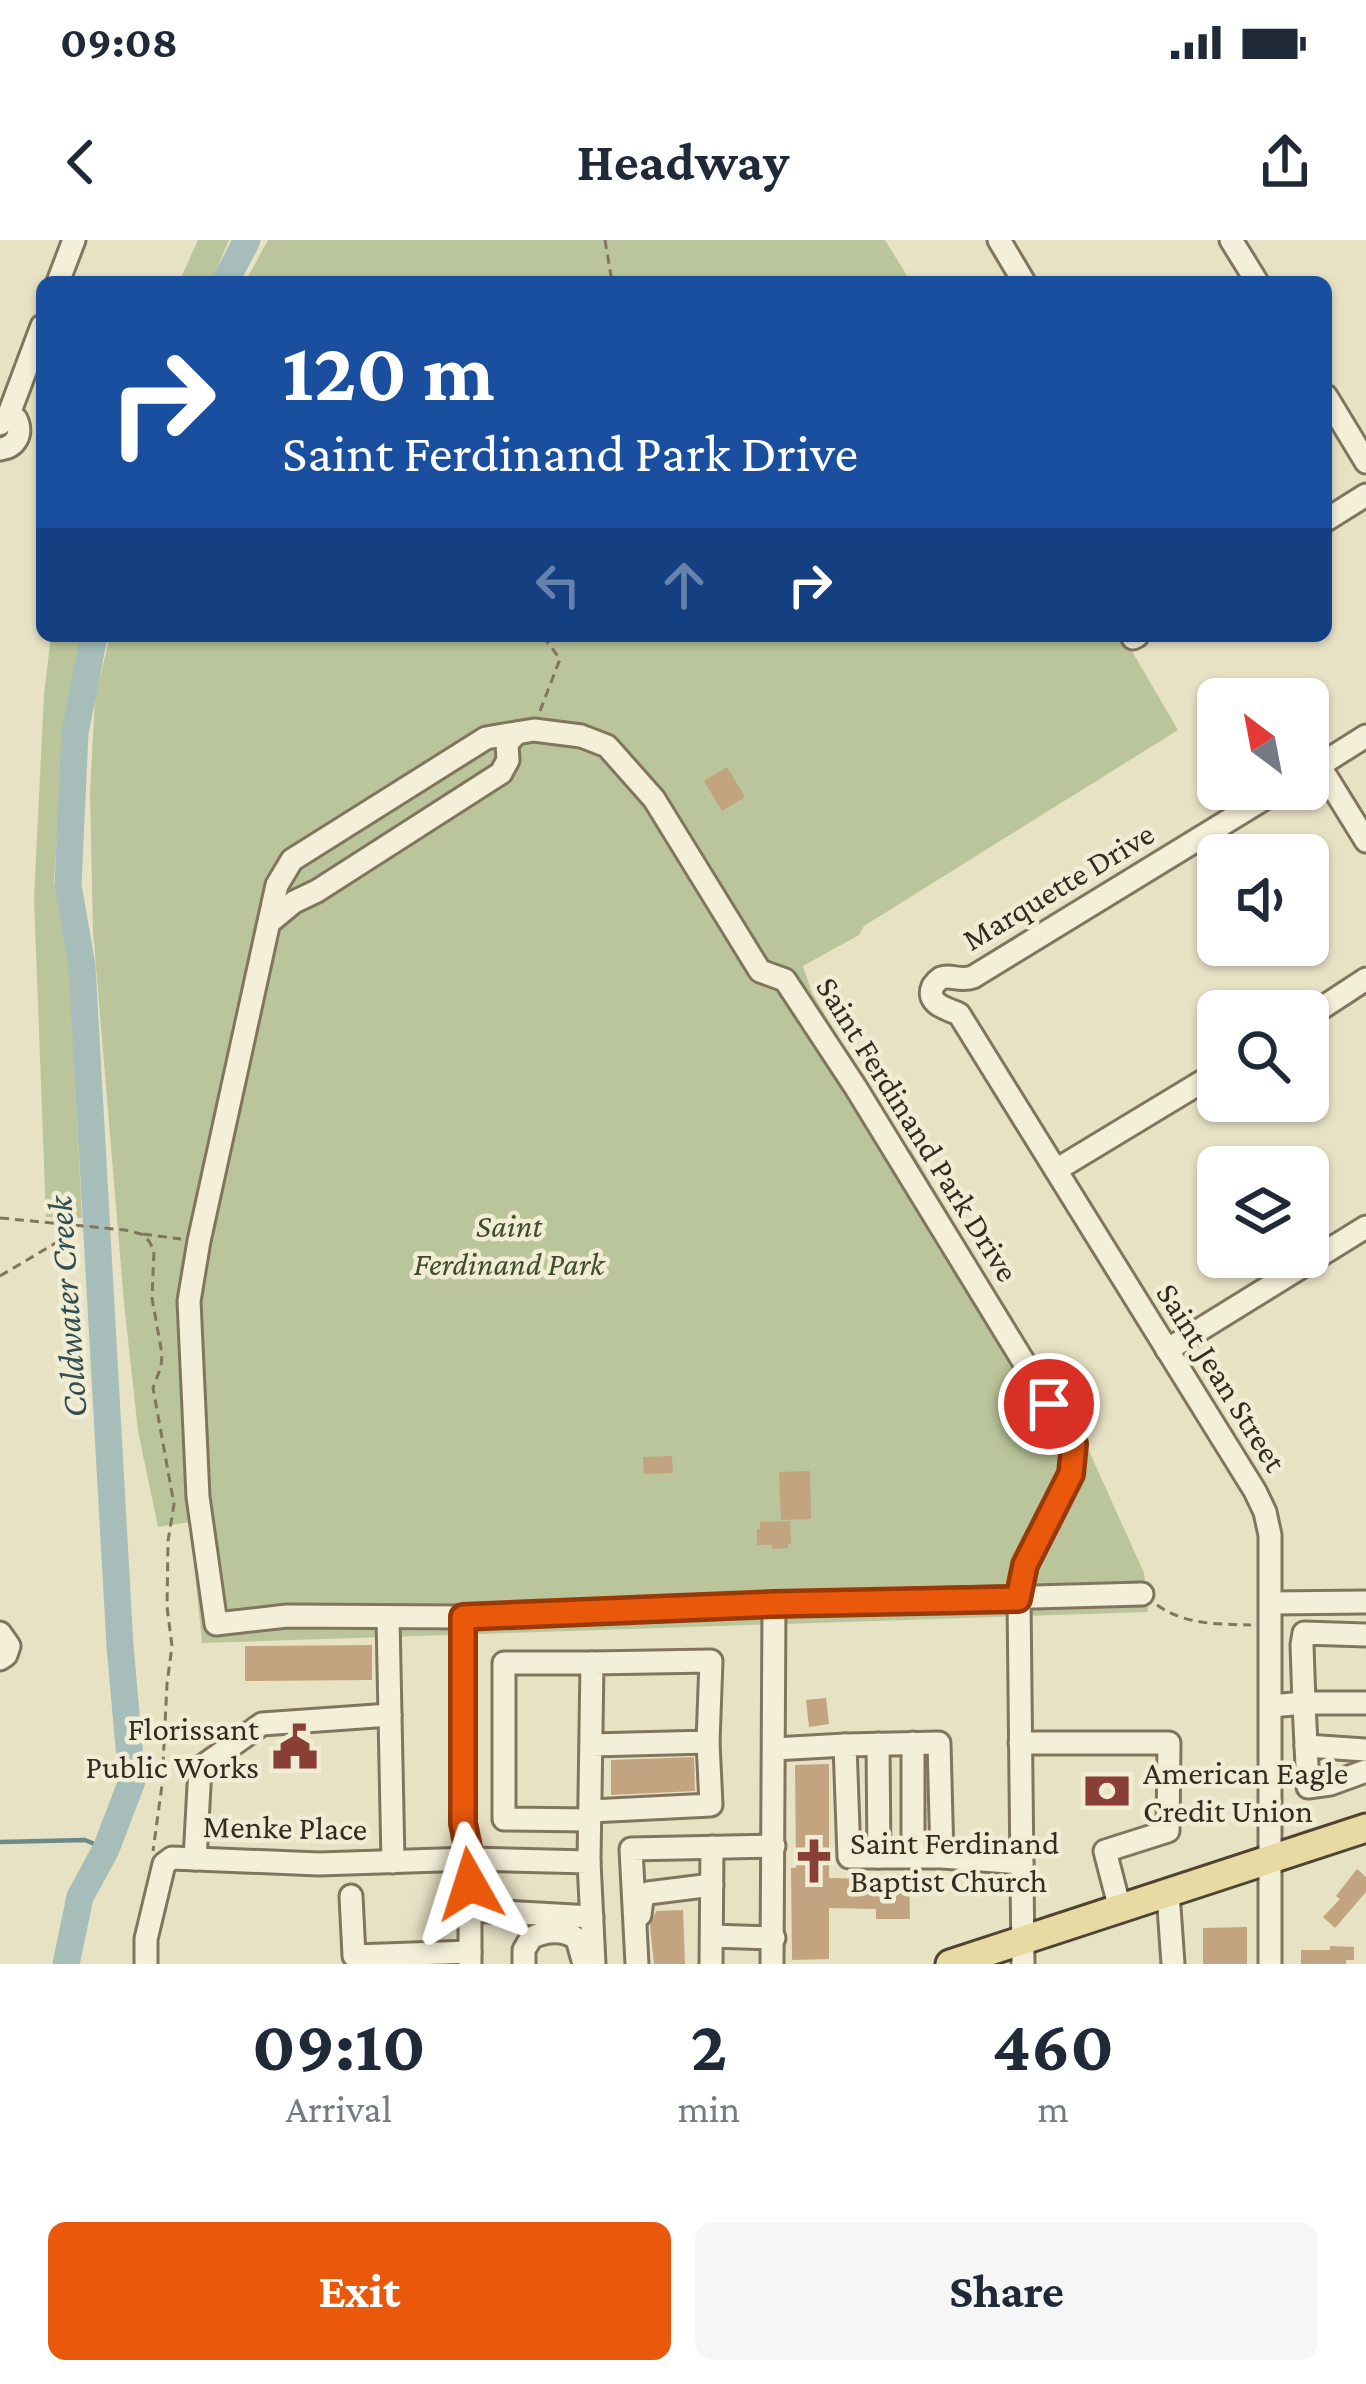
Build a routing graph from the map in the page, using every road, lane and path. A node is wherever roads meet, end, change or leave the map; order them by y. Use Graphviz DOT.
graph roads {
  1 [pos="74,240"];
  2 [pos="605,240"];
  3 [pos="998,240"];
  4 [pos="1232,240"];
  5 [pos="60,276"];
  6 [pos="611,276"];
  7 [pos="1020,276"];
  8 [pos="1253,276"];
  9 [pos="36,341"];
  10 [pos="1332,406"];
  11 [pos="4,419"];
  12 [pos="0,449"];
  13 [pos="1366,462"];
  14 [pos="1366,495"];
  15 [pos="1332,516"];
  16 [pos="547,642"];
  17 [pos="525,732"];
  18 [pos="1366,736"];
  19 [pos="1329,759"];
  20 [pos="1329,789"];
  21 [pos="1245,810"];
  22 [pos="1366,841"];
  23 [pos="271,921"];
  24 [pos="1366,980"];
  25 [pos="964,981"];
  26 [pos="932,988"];
  27 [pos="1329,1004"];
  28 [pos="959,1014"];
  29 [pos="1197,1085"];
  30 [pos="1056,1170"];
  31 [pos="0,1218"];
  32 [pos="74,1224"];
  33 [pos="1366,1227"];
  34 [pos="141,1234"];
  35 [pos="166,1237"];
  36 [pos="199,1241"];
  37 [pos="154,1251"];
  38 [pos="0,1276"];
  39 [pos="1167,1350"];
  40 [pos="1142,1594"];
  41 [pos="1018,1599"];
  42 [pos="1366,1602"];
  43 [pos="1270,1603"];
  44 [pos="774,1604"];
  45 [pos="463,1617"];
  46 [pos="388,1618"];
  47 [pos="0,1633"];
  48 [pos="1366,1635"];
  49 [pos="1271,1638"];
  50 [pos="1302,1645"];
  51 [pos="0,1660"];
  52 [pos="592,1663"];
  53 [pos="1304,1703"];
  54 [pos="1366,1703"];
  55 [pos="1271,1706"];
  56 [pos="390,1715"];
  57 [pos="708,1742"];
  58 [pos="913,1743"];
  59 [pos="1020,1743"];
  60 [pos="592,1744"];
  61 [pos="878,1744"];
  62 [pos="845,1745"];
  63 [pos="1306,1746"];
  64 [pos="774,1748"];
  65 [pos="1366,1750"];
  66 [pos="1366,1771"];
  67 [pos="590,1815"];
  68 [pos="1366,1828"];
  69 [pos="774,1846"];
  70 [pos="712,1847"];
  71 [pos="162,1856"];
  72 [pos="879,1857"];
  73 [pos="913,1857"];
  74 [pos="942,1857"];
  75 [pos="195,1858"];
  76 [pos="470,1858"];
  77 [pos="1271,1859"];
  78 [pos="393,1862"];
  79 [pos="589,1862"];
  80 [pos="1022,1862"];
  81 [pos="712,1886"];
  82 [pos="1168,1893"];
  83 [pos="351,1896"];
  84 [pos="1120,1909"];
  85 [pos="470,1910"];
  86 [pos="514,1913"];
  87 [pos="592,1917"];
  88 [pos="712,1936"];
  89 [pos="773,1938"];
  90 [pos="1023,1952"];
  91 [pos="637,1956"];
  92 [pos="438,1958"];
  93 [pos="470,1958"];
  94 [pos="354,1960"];
  95 [pos="146,1964"];
  96 [pos="519,1964"];
  97 [pos="584,1964"];
  98 [pos="594,1964"];
  99 [pos="711,1964"];
  100 [pos="772,1964"];
  101 [pos="950,1964"];
  102 [pos="1173,1964"];
  103 [pos="1270,1964"];
  1 -- 5 [label="street"];
  2 -- 6 [label="path"];
  3 -- 7 [label="street"];
  4 -- 8 [label="street"];
  9 -- 11 [label="street"];
  10 -- 13 [label="street"];
  11 -- 12 [label="street"];
  14 -- 15 [label="street"];
  16 -- 17 [label="path"];
  17 -- 23 [label="street"];
  17 -- 23 [label="street, Saint Ferdinand Park Drive"];
  17 -- 41 [label="street, Saint Ferdinand Park Drive"];
  18 -- 19 [label="street"];
  20 -- 22 [label="street"];
  21 -- 25 [label="street, Marquette Drive"];
  23 -- 36 [label="street, Saint Ferdinand Park Drive"];
  24 -- 27 [label="street"];
  25 -- 26 [label="street, Marquette Drive"];
  25 -- 28 [label="street"];
  26 -- 28 [label="street, Saint Jean Street"];
  28 -- 30 [label="street, Saint Jean Street"];
  29 -- 30 [label="street"];
  30 -- 39 [label="street, Saint Jean Street"];
  31 -- 32 [label="path"];
  32 -- 34 [label="path"];
  32 -- 38 [label="path"];
  33 -- 39 [label="street"];
  34 -- 35 [label="path"];
  34 -- 37 [label="path"];
  35 -- 36 [label="path"];
  35 -- 37 [label="path"];
  36 -- 46 [label="street, Saint Ferdinand Park Drive"];
  37 -- 71 [label="path"];
  39 -- 43 [label="street, Saint Jean Street"];
  40 -- 41 [label="street, Saint Ferdinand Park Drive"];
  40 -- 49 [label="path"];
  41 -- 44 [label="street, Saint Ferdinand Park Drive"];
  41 -- 59 [label="street"];
  42 -- 43 [label="street"];
  43 -- 49 [label="street, Saint Jean Street"];
  44 -- 45 [label="street, Saint Ferdinand Park Drive"];
  44 -- 64 [label="street"];
  45 -- 46 [label="street, Saint Ferdinand Park Drive"];
  45 -- 76 [label="street"];
  46 -- 56 [label="street"];
  47 -- 51 [label="street"];
  48 -- 50 [label="street"];
  49 -- 50 [label="street"];
  49 -- 55 [label="street, Saint Jean Street"];
  50 -- 53 [label="street"];
  52 -- 57 [label="street"];
  52 -- 60 [label="street"];
  52 -- 67 [label="street"];
  53 -- 54 [label="street"];
  53 -- 55 [label="street"];
  53 -- 63 [label="street"];
  55 -- 77 [label="street, Saint Jean Street"];
  56 -- 75 [label="street"];
  56 -- 78 [label="street"];
  57 -- 60 [label="street"];
  57 -- 67 [label="street"];
  58 -- 61 [label="street"];
  58 -- 73 [label="street"];
  58 -- 74 [label="street"];
  59 -- 80 [label="street"];
  59 -- 84 [label="street"];
  60 -- 67 [label="street"];
  61 -- 62 [label="street"];
  61 -- 72 [label="street"];
  62 -- 64 [label="street"];
  62 -- 72 [label="street"];
  63 -- 65 [label="street"];
  63 -- 66 [label="street"];
  64 -- 69 [label="street"];
  67 -- 79 [label="street"];
  68 -- 77 [label="main road"];
  69 -- 70 [label="street"];
  69 -- 89 [label="street"];
  70 -- 81 [label="street"];
  70 -- 91 [label="street"];
  71 -- 75 [label="street, Menke Place"];
  71 -- 95 [label="street"];
  72 -- 73 [label="street"];
  73 -- 74 [label="street"];
  74 -- 80 [label="street"];
  75 -- 78 [label="street, Menke Place"];
  76 -- 78 [label="street, Menke Place"];
  76 -- 79 [label="street, Menke Place"];
  76 -- 85 [label="street"];
  77 -- 82 [label="main road"];
  77 -- 103 [label="street, Saint Jean Street"];
  79 -- 87 [label="street"];
  80 -- 90 [label="street"];
  81 -- 88 [label="street"];
  81 -- 91 [label="street"];
  82 -- 84 [label="main road"];
  82 -- 102 [label="street"];
  83 -- 94 [label="street"];
  84 -- 90 [label="main road"];
  85 -- 86 [label="street"];
  85 -- 93 [label="street"];
  86 -- 87 [label="street"];
  86 -- 96 [label="street"];
  87 -- 98 [label="street"];
  88 -- 89 [label="street"];
  88 -- 99 [label="street"];
  89 -- 100 [label="street"];
  90 -- 101 [label="main road"];
  92 -- 93 [label="street"];
  92 -- 94 [label="street"];
  96 -- 97 [label="street"];
}
